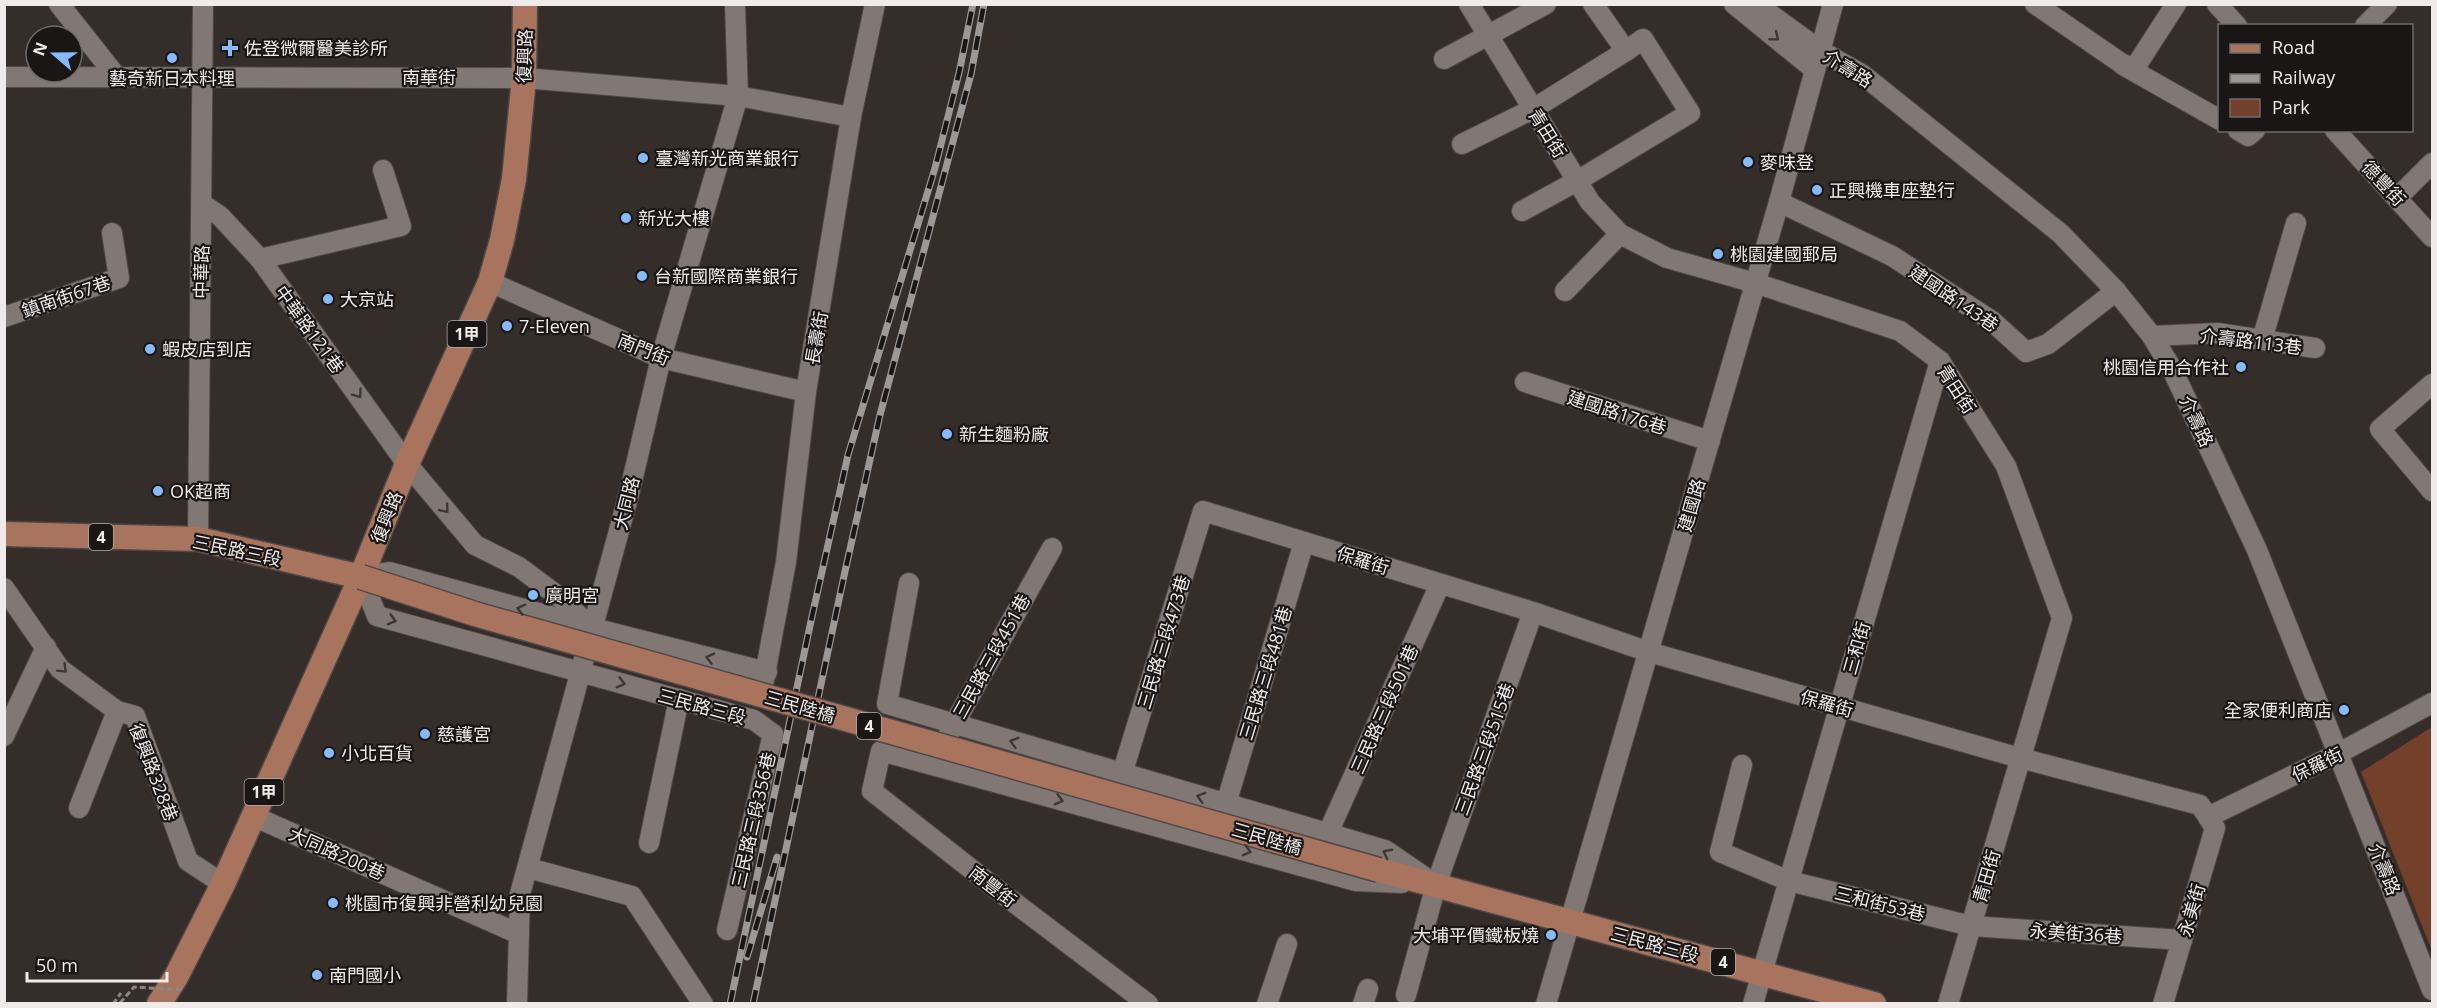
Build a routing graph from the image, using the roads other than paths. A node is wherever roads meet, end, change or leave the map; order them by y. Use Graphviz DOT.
graph roads {
  1 [pos="59,4"];
  2 [pos="204,4"];
  3 [pos="525,4"];
  4 [pos="735,4"];
  5 [pos="875,4"];
  6 [pos="1469,4"];
  7 [pos="1546,4"];
  8 [pos="1593,4"];
  9 [pos="1734,4"];
  10 [pos="1756,4"];
  11 [pos="1775,4"];
  12 [pos="1833,4"];
  13 [pos="2035,4"];
  14 [pos="2176,4"];
  15 [pos="2217,4"];
  16 [pos="2386,4"];
  17 [pos="2235,24"];
  18 [pos="2367,24"];
  19 [pos="1487,34"];
  20 [pos="1626,51"];
  21 [pos="1820,54"];
  22 [pos="1444,59"];
  23 [pos="2128,66"];
  24 [pos="116,76"];
  25 [pos="203,76"];
  26 [pos="4,77"];
  27 [pos="524,78"];
  28 [pos="738,96"];
  29 [pos="1533,109"];
  30 [pos="851,117"];
  31 [pos="2218,119"];
  32 [pos="2337,132"];
  33 [pos="1462,144"];
  34 [pos="2433,163"];
  35 [pos="383,170"];
  36 [pos="1577,181"];
  37 [pos="2398,197"];
  38 [pos="1779,202"];
  39 [pos="202,204"];
  40 [pos="1522,211"];
  41 [pos="2296,223"];
  42 [pos="112,232"];
  43 [pos="1620,234"];
  44 [pos="2433,237"];
  45 [pos="260,259"];
  46 [pos="490,282"];
  47 [pos="1755,283"];
  48 [pos="1565,291"];
  49 [pos="2116,291"];
  50 [pos="4,317"];
  51 [pos="2152,336"];
  52 [pos="2262,340"];
  53 [pos="2315,348"];
  54 [pos="661,358"];
  55 [pos="1940,361"];
  56 [pos="1525,382"];
  57 [pos="2433,384"];
  58 [pos="806,392"];
  59 [pos="1710,441"];
  60 [pos="408,464"];
  61 [pos="2433,492"];
  62 [pos="1203,511"];
  63 [pos="4,534"];
  64 [pos="198,539"];
  65 [pos="1304,542"];
  66 [pos="1052,548"];
  67 [pos="361,577"];
  68 [pos="909,583"];
  69 [pos="1440,584"];
  70 [pos="4,588"];
  71 [pos="1533,612"];
  72 [pos="593,628"];
  73 [pos="46,647"];
  74 [pos="1649,652"];
  75 [pos="582,672"];
  76 [pos="766,672"];
  77 [pos="679,699"];
  78 [pos="2433,703"];
  79 [pos="1839,706"];
  80 [pos="117,711"];
  81 [pos="754,720"];
  82 [pos="953,724"];
  83 [pos="4,736"];
  84 [pos="881,751"];
  85 [pos="2339,753"];
  86 [pos="2020,758"];
  87 [pos="1742,765"];
  88 [pos="934,766"];
  89 [pos="1122,774"];
  90 [pos="1226,804"];
  91 [pos="79,808"];
  92 [pos="253,816"];
  93 [pos="2208,817"];
  94 [pos="1328,833"];
  95 [pos="649,843"];
  96 [pos="528,868"];
  97 [pos="1379,870"];
  98 [pos="1789,880"];
  99 [pos="223,884"];
  100 [pos="1436,885"];
  101 [pos="1571,921"];
  102 [pos="1971,926"];
  103 [pos="727,930"];
  104 [pos="519,934"];
  105 [pos="2182,940"];
  106 [pos="1287,944"];
  107 [pos="1762,973"];
  108 [pos="2433,990"];
  109 [pos="1406,995"];
  110 [pos="159,1004"];
  111 [pos="518,1004"];
  112 [pos="703,1004"];
  113 [pos="1148,1004"];
  114 [pos="1267,1004"];
  115 [pos="1546,1004"];
  116 [pos="1753,1004"];
  117 [pos="1874,1004"];
  118 [pos="1948,1004"];
  119 [pos="2163,1004"];
  1 -- 24 [label="street"];
  2 -- 25 [label="street, 中華路"];
  3 -- 27 [label="main road, 復興路 / 1甲"];
  4 -- 28 [label="street, 大同路"];
  5 -- 30 [label="street, 長壽街"];
  6 -- 19 [label="street, 青田街"];
  7 -- 19 [label="street"];
  8 -- 20 [label="street"];
  9 -- 21 [label="street, 介壽路, one-way"];
  10 -- 21 [label="street, 介壽路"];
  11 -- 21 [label="street, 介壽路"];
  12 -- 21 [label="street, 建國路"];
  13 -- 23 [label="street"];
  14 -- 23 [label="street"];
  15 -- 17 [label="street"];
  16 -- 18 [label="street"];
  19 -- 22 [label="street"];
  19 -- 29 [label="street, 青田街"];
  20 -- 29 [label="street"];
  20 -- 36 [label="street"];
  21 -- 38 [label="street, 建國路"];
  21 -- 49 [label="street, 介壽路"];
  23 -- 31 [label="street"];
  24 -- 25 [label="street, 南華街"];
  24 -- 26 [label="street, 南華街"];
  25 -- 27 [label="street, 南華街"];
  25 -- 39 [label="street, 中華路"];
  27 -- 28 [label="street, 南華街"];
  27 -- 46 [label="main road, 復興路 / 1甲"];
  28 -- 30 [label="street, 南華街"];
  28 -- 54 [label="street, 大同路"];
  29 -- 33 [label="street"];
  29 -- 36 [label="street, 青田街"];
  30 -- 58 [label="street, 長壽街"];
  32 -- 37 [label="street, 德豐街"];
  34 -- 37 [label="street"];
  35 -- 45 [label="street"];
  36 -- 40 [label="street"];
  36 -- 43 [label="street, 青田街"];
  37 -- 44 [label="street, 德豐街"];
  38 -- 47 [label="street, 建國路"];
  38 -- 49 [label="street, 建國路143巷"];
  39 -- 45 [label="street, 中華路121巷"];
  39 -- 64 [label="street, 中華路"];
  41 -- 52 [label="street"];
  42 -- 50 [label="street, 鎮南街67巷"];
  43 -- 47 [label="street, 青田街"];
  43 -- 48 [label="street"];
  45 -- 60 [label="street, 中華路121巷, one-way"];
  46 -- 54 [label="street, 南門街"];
  46 -- 60 [label="main road, 復興路 / 1甲"];
  47 -- 55 [label="street, 青田街"];
  47 -- 59 [label="street, 建國路"];
  49 -- 51 [label="street, 介壽路"];
  51 -- 52 [label="street, 介壽路113巷"];
  51 -- 85 [label="street, 介壽路"];
  52 -- 53 [label="street, 介壽路113巷"];
  54 -- 58 [label="street, 南門街"];
  54 -- 72 [label="street, 大同路"];
  55 -- 79 [label="street, 三和街"];
  55 -- 86 [label="street, 青田街"];
  56 -- 59 [label="street, 建國路176巷"];
  57 -- 61 [label="street"];
  58 -- 76 [label="street, 長壽街"];
  59 -- 74 [label="street, 建國路"];
  60 -- 67 [label="main road, 復興路 / 1甲"];
  60 -- 72 [label="street, 中華路121巷, one-way"];
  62 -- 65 [label="street, 保羅街"];
  62 -- 89 [label="street, 三民路三段473巷"];
  63 -- 64 [label="main road, 三民路三段 / 4"];
  64 -- 67 [label="main road, 三民路三段 / 4"];
  65 -- 69 [label="street, 保羅街"];
  65 -- 90 [label="street, 三民路三段481巷"];
  66 -- 82 [label="street, 三民路三段451巷"];
  72 -- 67 [label="street, 三民路三段, one-way"];
  67 -- 75 [label="street, 三民路三段, one-way"];
  67 -- 92 [label="main road, 復興路 / 1甲"];
  67 -- 97 [label="main road, 三民陸橋 / 4, bridge"];
  68 -- 82 [label="street, 三民路三段"];
  69 -- 71 [label="street, 保羅街"];
  69 -- 94 [label="street, 三民路三段501巷"];
  70 -- 73 [label="street, 復興路328巷"];
  71 -- 74 [label="street, 保羅街"];
  71 -- 100 [label="street, 三民路三段515巷"];
  72 -- 75 [label="street, 大同路"];
  76 -- 72 [label="street, 三民路三段, one-way"];
  73 -- 80 [label="street, 復興路328巷, one-way"];
  73 -- 83 [label="street"];
  74 -- 79 [label="street, 保羅街"];
  74 -- 101 [label="street, 建國路"];
  75 -- 77 [label="street, 三民路三段, one-way"];
  75 -- 96 [label="street, 大同路"];
  76 -- 81 [label="street, 三民路三段"];
  77 -- 81 [label="street, 三民路三段"];
  77 -- 95 [label="street"];
  78 -- 85 [label="street, 保羅街"];
  79 -- 86 [label="street, 保羅街"];
  79 -- 98 [label="street, 三和街"];
  80 -- 91 [label="street"];
  80 -- 99 [label="street, 復興路328巷"];
  81 -- 103 [label="street, 三民路三段356巷"];
  82 -- 88 [label="street, 三民路三段451巷"];
  89 -- 82 [label="street, 三民路三段, one-way"];
  84 -- 88 [label="street, 三民路三段"];
  84 -- 113 [label="street, 南豐街"];
  85 -- 93 [label="street, 保羅街"];
  85 -- 108 [label="street, 介壽路"];
  86 -- 93 [label="street, 保羅街"];
  86 -- 102 [label="street, 青田街"];
  87 -- 98 [label="street, 三和街53巷"];
  88 -- 100 [label="street, 三民路三段, one-way"];
  90 -- 89 [label="street, 三民路三段, one-way"];
  90 -- 94 [label="street, 三民路三段"];
  92 -- 99 [label="main road, 復興路 / 1甲"];
  92 -- 104 [label="street, 大同路200巷"];
  93 -- 105 [label="street, 永美街"];
  100 -- 94 [label="street, 三民路三段, one-way"];
  96 -- 104 [label="street, 大同路"];
  96 -- 112 [label="street"];
  97 -- 100 [label="main road, 三民路三段 / 4"];
  98 -- 102 [label="street, 三和街53巷"];
  98 -- 107 [label="street, 三和街"];
  99 -- 110 [label="main road, 復興路 / 1甲"];
  100 -- 101 [label="main road, 三民路三段 / 4"];
  100 -- 109 [label="street, 三民路三段515巷"];
  101 -- 107 [label="main road, 三民路三段 / 4"];
  101 -- 115 [label="street, 建國路"];
  102 -- 105 [label="street, 永美街36巷"];
  102 -- 118 [label="street, 青田街"];
  104 -- 111 [label="street, 大同路"];
  105 -- 119 [label="street, 永美街"];
  106 -- 114 [label="street"];
  107 -- 116 [label="street, 三和街"];
  107 -- 117 [label="main road, 三民路三段 / 4"];
}
